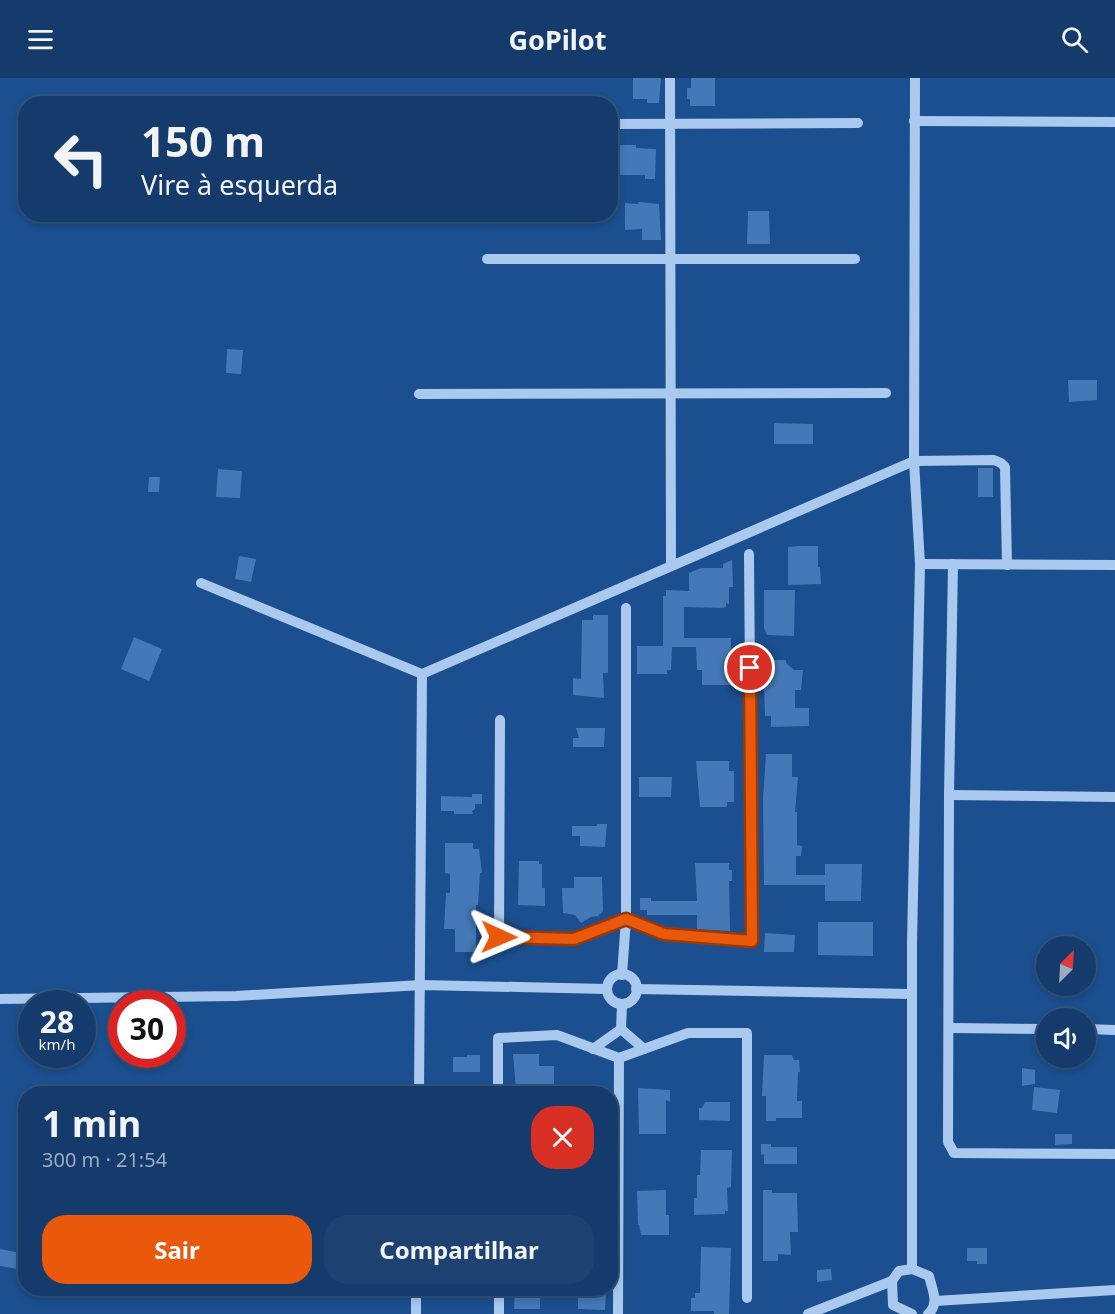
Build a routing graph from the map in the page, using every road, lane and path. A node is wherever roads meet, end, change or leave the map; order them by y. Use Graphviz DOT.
graph roads {
  1 [pos="670,78"];
  2 [pos="915,78"];
  3 [pos="914,121"];
  4 [pos="1115,122"];
  5 [pos="670,123"];
  6 [pos="858,123"];
  7 [pos="618,124"];
  8 [pos="487,259"];
  9 [pos="671,259"];
  10 [pos="855,259"];
  11 [pos="886,393"];
  12 [pos="419,394"];
  13 [pos="671,394"];
  14 [pos="914,461"];
  15 [pos="749,554"];
  16 [pos="920,564"];
  17 [pos="952,564"];
  18 [pos="1007,565"];
  19 [pos="671,566"];
  20 [pos="1115,566"];
  21 [pos="201,583"];
  22 [pos="626,608"];
  23 [pos="422,674"];
  24 [pos="500,720"];
  25 [pos="949,795"];
  26 [pos="1115,797"];
  27 [pos="626,919"];
  28 [pos="622,975"];
  29 [pos="420,985"];
  30 [pos="607,989"];
  31 [pos="636,989"];
  32 [pos="912,994"];
  33 [pos="0,999"];
  34 [pos="621,1004"];
  35 [pos="950,1028"];
  36 [pos="621,1029"];
  37 [pos="1036,1029"];
  38 [pos="1096,1029"];
  39 [pos="1115,1030"];
  40 [pos="593,1049"];
  41 [pos="644,1049"];
  42 [pos="619,1058"];
  43 [pos="419,1086"];
  44 [pos="498,1086"];
  45 [pos="1115,1154"];
  46 [pos="912,1269"];
  47 [pos="892,1281"];
  48 [pos="1115,1290"];
  49 [pos="416,1296"];
  50 [pos="499,1296"];
  51 [pos="747,1298"];
  52 [pos="935,1301"];
  53 [pos="894,1310"];
  54 [pos="416,1314"];
  55 [pos="499,1314"];
  56 [pos="618,1314"];
  57 [pos="808,1314"];
  58 [pos="912,1314"];
  59 [pos="928,1314"];
  1 -- 5 [label="street"];
  2 -- 3 [label="street"];
  3 -- 4 [label="street"];
  3 -- 14 [label="street"];
  5 -- 6 [label="street"];
  5 -- 7 [label="street"];
  5 -- 9 [label="street"];
  8 -- 9 [label="street"];
  9 -- 10 [label="street"];
  9 -- 13 [label="street"];
  11 -- 13 [label="street"];
  12 -- 13 [label="street"];
  13 -- 19 [label="street"];
  14 -- 16 [label="street"];
  14 -- 18 [label="street"];
  14 -- 19 [label="street"];
  15 -- 27 [label="street"];
  16 -- 17 [label="street"];
  16 -- 32 [label="street"];
  17 -- 18 [label="street"];
  17 -- 25 [label="street"];
  18 -- 20 [label="street"];
  19 -- 23 [label="street"];
  21 -- 23 [label="street"];
  22 -- 27 [label="street"];
  23 -- 29 [label="street"];
  24 -- 27 [label="street"];
  25 -- 26 [label="street"];
  25 -- 35 [label="street"];
  27 -- 28 [label="street"];
  28 -- 30 [label="street"];
  28 -- 31 [label="street"];
  29 -- 30 [label="street"];
  29 -- 33 [label="street"];
  29 -- 43 [label="street"];
  30 -- 34 [label="street"];
  31 -- 32 [label="street"];
  31 -- 34 [label="street"];
  32 -- 46 [label="street"];
  34 -- 36 [label="street"];
  35 -- 37 [label="street"];
  35 -- 45 [label="street"];
  36 -- 40 [label="street"];
  36 -- 41 [label="street"];
  38 -- 39 [label="street"];
  40 -- 42 [label="street"];
  40 -- 44 [label="street"];
  41 -- 42 [label="street"];
  41 -- 51 [label="street"];
  42 -- 56 [label="street"];
  46 -- 47 [label="street"];
  46 -- 52 [label="street"];
  47 -- 53 [label="street"];
  47 -- 57 [label="street"];
  48 -- 52 [label="street"];
  49 -- 54 [label="street"];
  50 -- 55 [label="street"];
  52 -- 59 [label="street"];
  53 -- 58 [label="street"];
}
